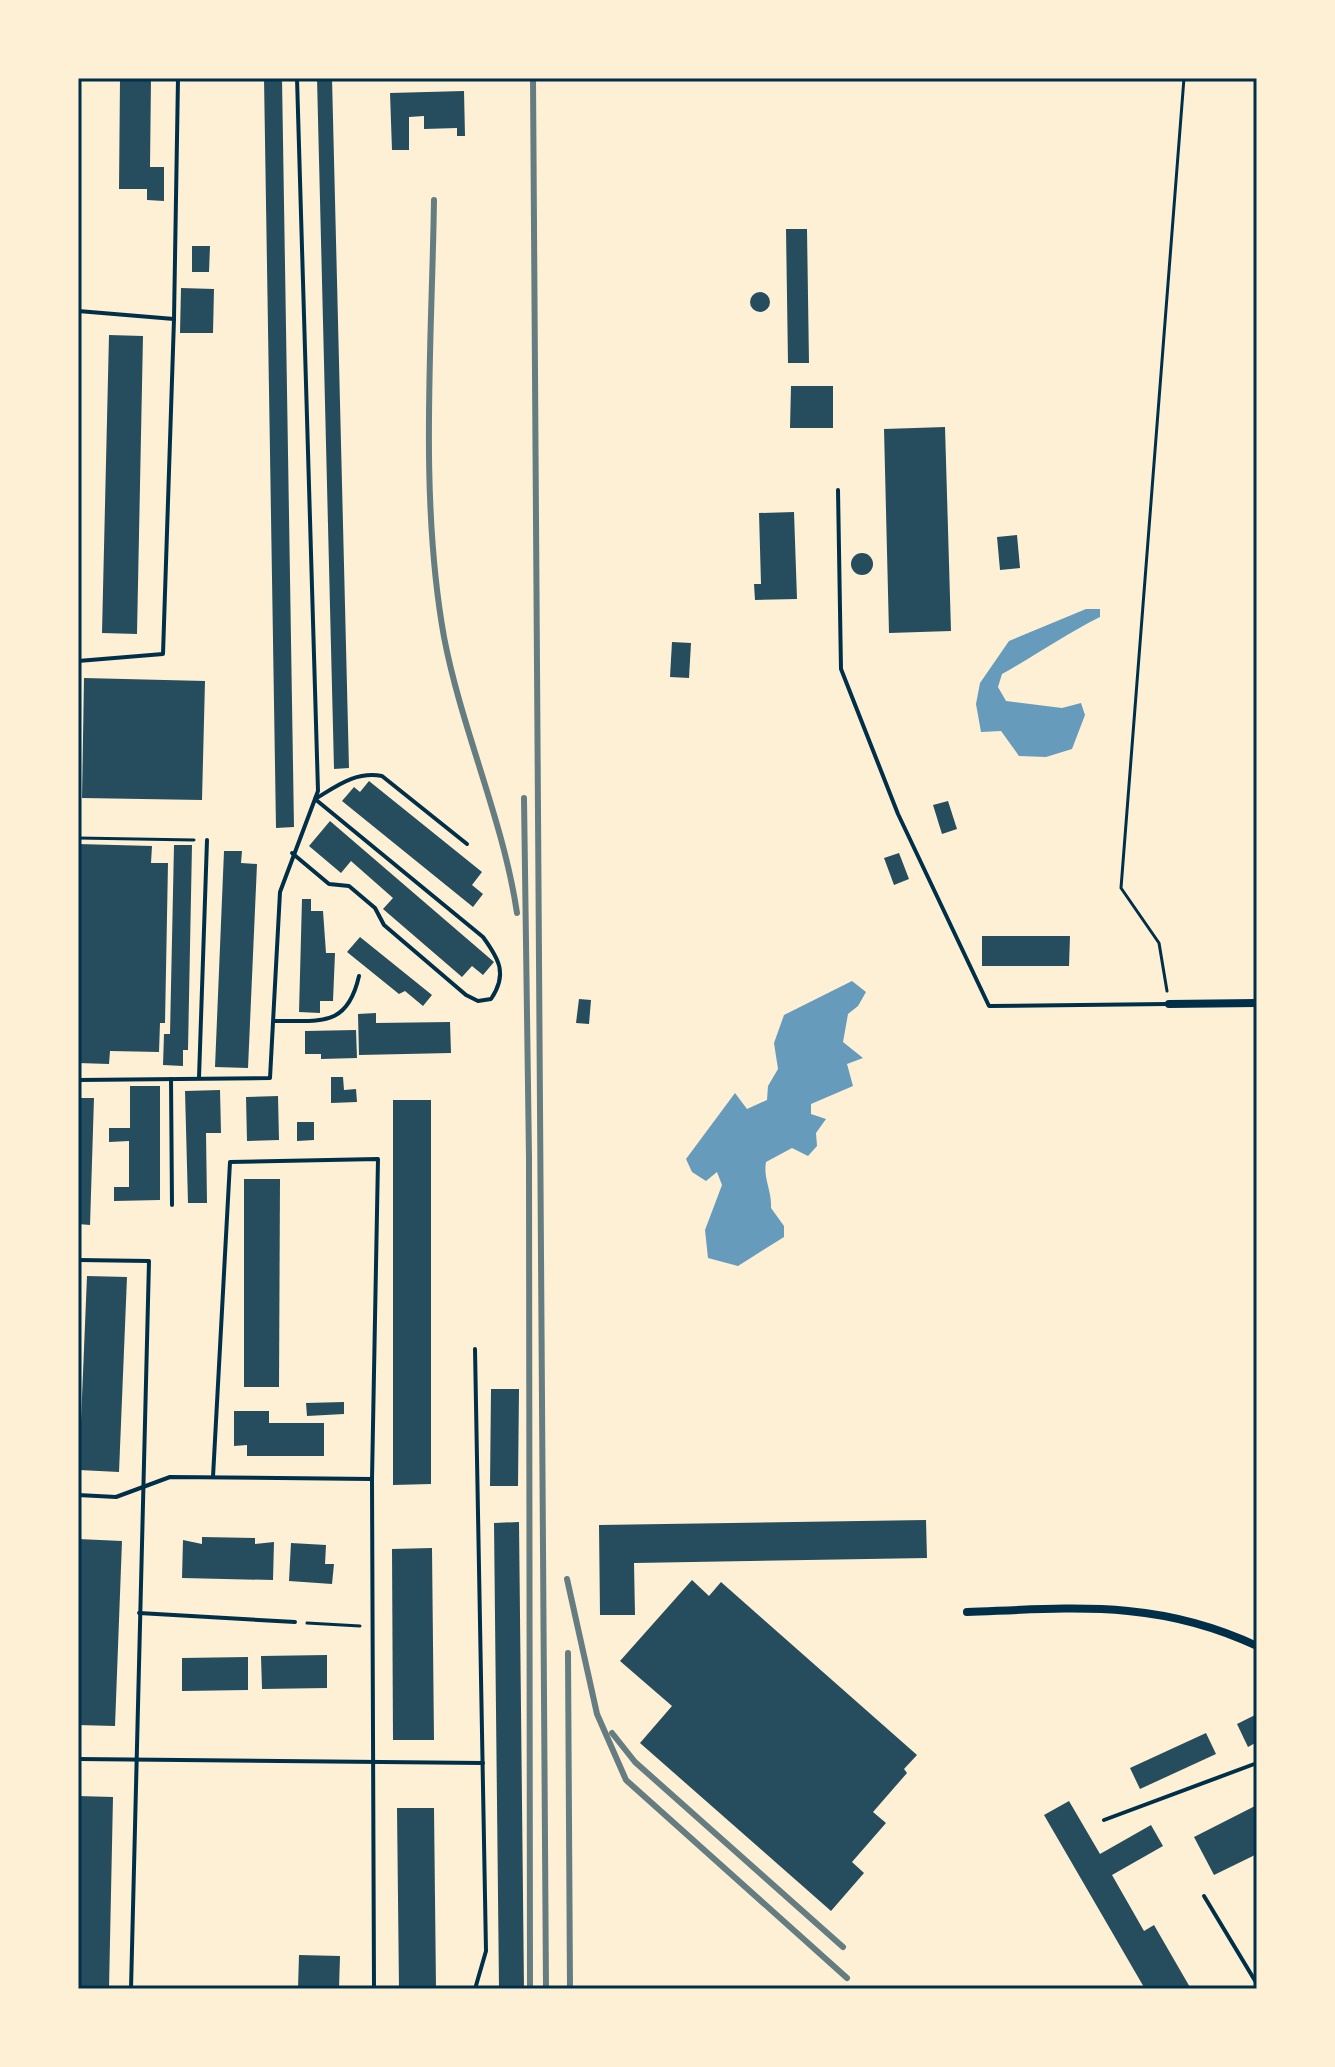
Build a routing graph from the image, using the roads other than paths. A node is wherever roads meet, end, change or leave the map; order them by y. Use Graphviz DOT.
graph roads {
  1 [pos="178,78"];
  2 [pos="297,78"];
  3 [pos="78,311"];
  4 [pos="174,319"];
  5 [pos="838,490"];
  6 [pos="78,661"];
  7 [pos="315,799"];
  8 [pos="207,840"];
  9 [pos="467,844"];
  10 [pos="292,853"];
  11 [pos="359,976"];
  12 [pos="1257,1003"];
  13 [pos="1169,1004"];
  14 [pos="274,1021"];
  15 [pos="171,1079"];
  16 [pos="199,1079"];
  17 [pos="78,1080"];
  18 [pos="172,1205"];
  19 [pos="78,1260"];
  20 [pos="475,1349"];
  21 [pos="213,1477"];
  22 [pos="372,1479"];
  23 [pos="142,1487"];
  24 [pos="78,1495"];
  25 [pos="967,1612"];
  26 [pos="139,1613"];
  27 [pos="295,1622"];
  28 [pos="1257,1646"];
  29 [pos="78,1759"];
  30 [pos="136,1760"];
  31 [pos="373,1763"];
  32 [pos="483,1763"];
  33 [pos="1257,1763"];
  34 [pos="1104,1820"];
  35 [pos="1204,1896"];
  36 [pos="1257,1984"];
  37 [pos="131,1989"];
  38 [pos="374,1989"];
  39 [pos="475,1989"];
  1 -- 4 [label="lane"];
  2 -- 7 [label="lane"];
  3 -- 4 [label="lane"];
  4 -- 6 [label="lane"];
  5 -- 13 [label="lane"];
  7 -- 9 [label="lane"];
  7 -- 10 [label="lane"];
  7 -- 10 [label="lane"];
  8 -- 16 [label="lane"];
  10 -- 14 [label="lane"];
  11 -- 14 [label="lane"];
  12 -- 13 [label="street"];
  14 -- 16 [label="lane"];
  15 -- 16 [label="lane"];
  15 -- 17 [label="lane"];
  15 -- 18 [label="lane"];
  19 -- 23 [label="lane"];
  20 -- 32 [label="lane"];
  21 -- 22 [label="lane"];
  21 -- 22 [label="lane"];
  21 -- 23 [label="lane"];
  22 -- 31 [label="lane"];
  23 -- 24 [label="lane"];
  23 -- 26 [label="lane"];
  25 -- 28 [label="street"];
  26 -- 27 [label="lane"];
  26 -- 30 [label="lane"];
  29 -- 30 [label="lane"];
  30 -- 31 [label="lane"];
  30 -- 37 [label="lane"];
  31 -- 32 [label="lane"];
  31 -- 38 [label="lane"];
  32 -- 39 [label="lane"];
  33 -- 34 [label="lane"];
  35 -- 36 [label="lane"];
}
